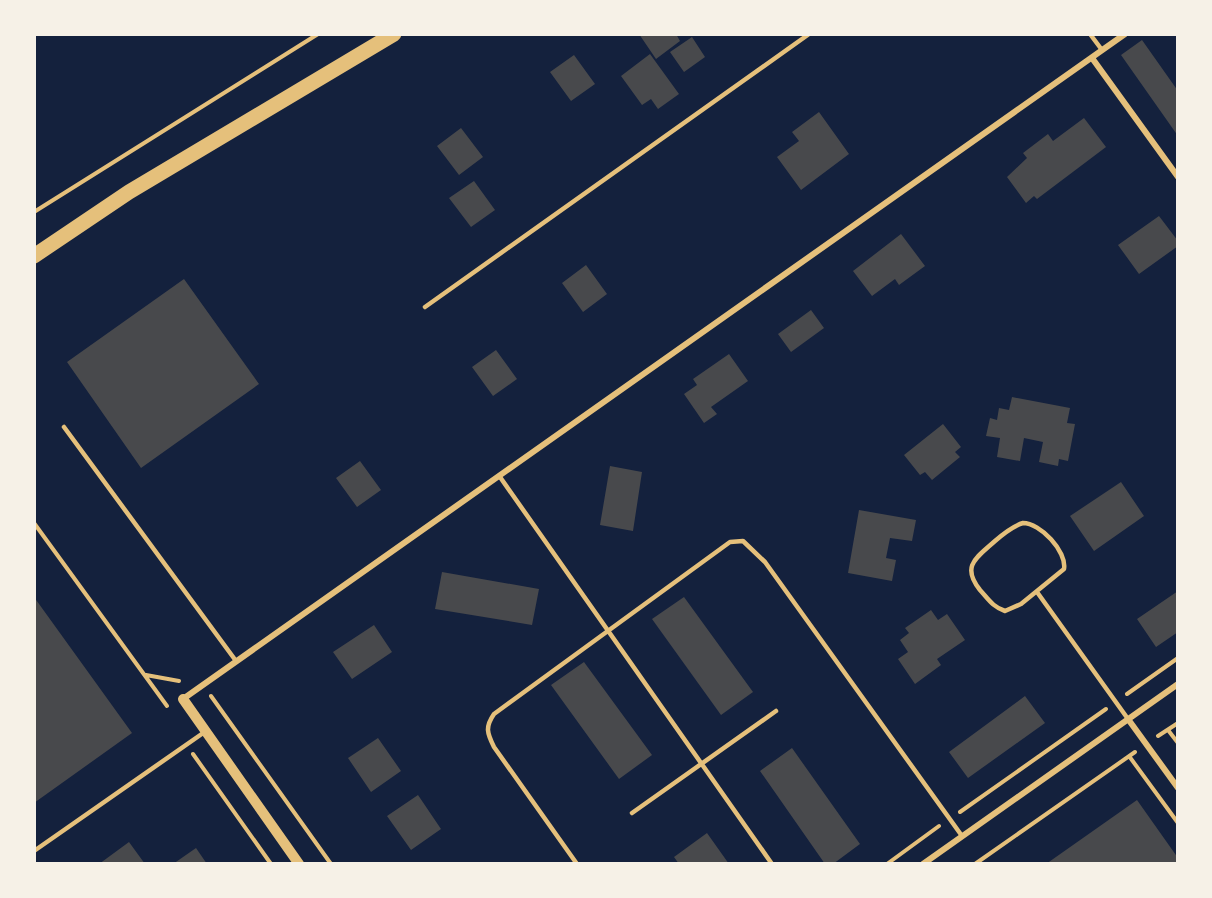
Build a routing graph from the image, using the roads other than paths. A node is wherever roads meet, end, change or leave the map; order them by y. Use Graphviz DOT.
graph roads {
  1 [pos="394,34"];
  2 [pos="809,34"];
  3 [pos="1090,34"];
  4 [pos="1125,34"];
  5 [pos="1102,51"];
  6 [pos="1092,57"];
  7 [pos="1178,177"];
  8 [pos="34,256"];
  9 [pos="425,307"];
  10 [pos="64,427"];
  11 [pos="500,477"];
  12 [pos="1037,592"];
  13 [pos="608,631"];
  14 [pos="236,661"];
  15 [pos="1178,684"];
  16 [pos="183,699"];
  17 [pos="776,711"];
  18 [pos="1128,719"];
  19 [pos="206,731"];
  20 [pos="702,764"];
  21 [pos="1178,788"];
  22 [pos="632,813"];
  23 [pos="962,836"];
  24 [pos="34,850"];
  25 [pos="299,864"];
  26 [pos="577,864"];
  27 [pos="772,864"];
  28 [pos="923,864"];
  1 -- 8 [label="main road"];
  2 -- 9 [label="lane"];
  3 -- 5 [label="lane"];
  4 -- 5 [label="street"];
  5 -- 6 [label="street"];
  6 -- 7 [label="street"];
  6 -- 11 [label="street"];
  10 -- 14 [label="lane"];
  11 -- 13 [label="lane"];
  11 -- 14 [label="street"];
  12 -- 12 [label="lane"];
  12 -- 18 [label="lane"];
  13 -- 20 [label="lane"];
  13 -- 23 [label="lane"];
  13 -- 26 [label="lane"];
  14 -- 16 [label="street"];
  15 -- 18 [label="street"];
  16 -- 19 [label="street"];
  17 -- 20 [label="lane"];
  18 -- 21 [label="street"];
  18 -- 23 [label="street"];
  19 -- 24 [label="lane"];
  19 -- 25 [label="street"];
  20 -- 22 [label="lane"];
  20 -- 27 [label="lane"];
  23 -- 28 [label="street"];
}
